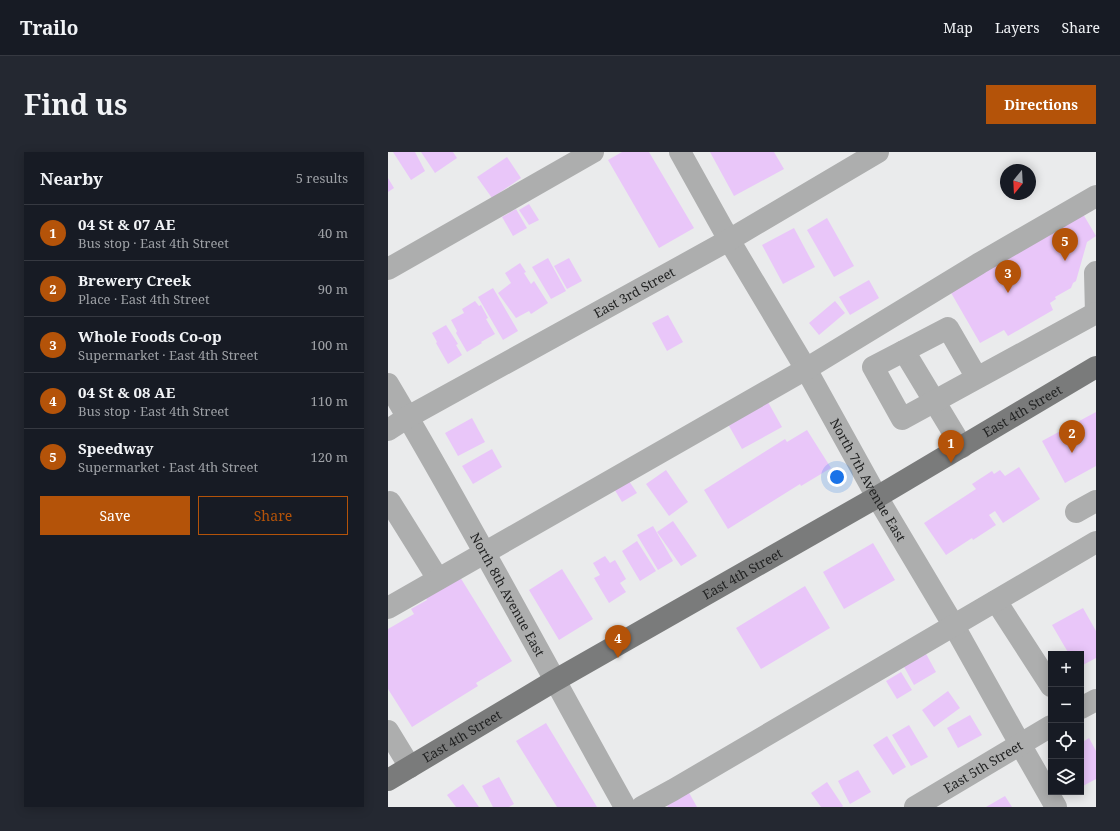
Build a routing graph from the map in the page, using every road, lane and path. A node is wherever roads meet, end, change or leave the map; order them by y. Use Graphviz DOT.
graph roads {
  1 [pos="593,152"];
  2 [pos="680,152"];
  3 [pos="878,152"];
  4 [pos="1096,196"];
  5 [pos="729,240"];
  6 [pos="388,269"];
  7 [pos="1096,272"];
  8 [pos="1096,313"];
  9 [pos="904,351"];
  10 [pos="1096,367"];
  11 [pos="806,369"];
  12 [pos="977,378"];
  13 [pos="388,384"];
  14 [pos="934,402"];
  15 [pos="408,417"];
  16 [pos="388,430"];
  17 [pos="962,447"];
  18 [pos="876,497"];
  19 [pos="1096,500"];
  20 [pos="388,503"];
  21 [pos="1076,512"];
  22 [pos="1096,542"];
  23 [pos="485,553"];
  24 [pos="438,579"];
  25 [pos="996,601"];
  26 [pos="389,605"];
  27 [pos="954,626"];
  28 [pos="554,681"];
  29 [pos="1048,681"];
  30 [pos="1096,700"];
  31 [pos="1084,706"];
  32 [pos="1048,728"];
  33 [pos="388,731"];
  34 [pos="1020,744"];
  35 [pos="410,767"];
  36 [pos="388,780"];
  37 [pos="625,807"];
  38 [pos="642,807"];
  39 [pos="915,807"];
  40 [pos="1056,807"];
  1 -- 6 [label="street"];
  2 -- 5 [label="street, North 7th Avenue East"];
  3 -- 5 [label="street, East 3rd Street"];
  4 -- 11 [label="street"];
  5 -- 11 [label="street, North 7th Avenue East"];
  5 -- 15 [label="street, East 3rd Street"];
  7 -- 8 [label="street"];
  8 -- 12 [label="street"];
  9 -- 12 [label="street"];
  9 -- 14 [label="street"];
  9 -- 14 [label="street"];
  10 -- 17 [label="main road, East 4th Street"];
  11 -- 18 [label="street, North 7th Avenue East"];
  11 -- 23 [label="street"];
  12 -- 14 [label="street"];
  13 -- 15 [label="street, North 8th Avenue East"];
  14 -- 17 [label="street"];
  15 -- 16 [label="street, East 3rd Street"];
  15 -- 23 [label="street, North 8th Avenue East"];
  17 -- 18 [label="main road, East 4th Street"];
  18 -- 27 [label="street, North 7th Avenue East"];
  18 -- 28 [label="main road, East 4th Street"];
  19 -- 21 [label="street"];
  20 -- 24 [label="street"];
  22 -- 25 [label="street"];
  23 -- 24 [label="street"];
  23 -- 28 [label="street, North 8th Avenue East"];
  24 -- 26 [label="street"];
  25 -- 27 [label="street"];
  25 -- 29 [label="street"];
  27 -- 34 [label="street, North 7th Avenue East"];
  27 -- 38 [label="street"];
  28 -- 35 [label="main road, East 4th Street"];
  28 -- 37 [label="street, North 8th Avenue East"];
  30 -- 31 [label="street"];
  32 -- 34 [label="street, East 5th Street"];
  33 -- 35 [label="street"];
  34 -- 39 [label="street, East 5th Street"];
  34 -- 40 [label="street, North 7th Avenue East"];
  35 -- 36 [label="main road, East 4th Street"];
}
